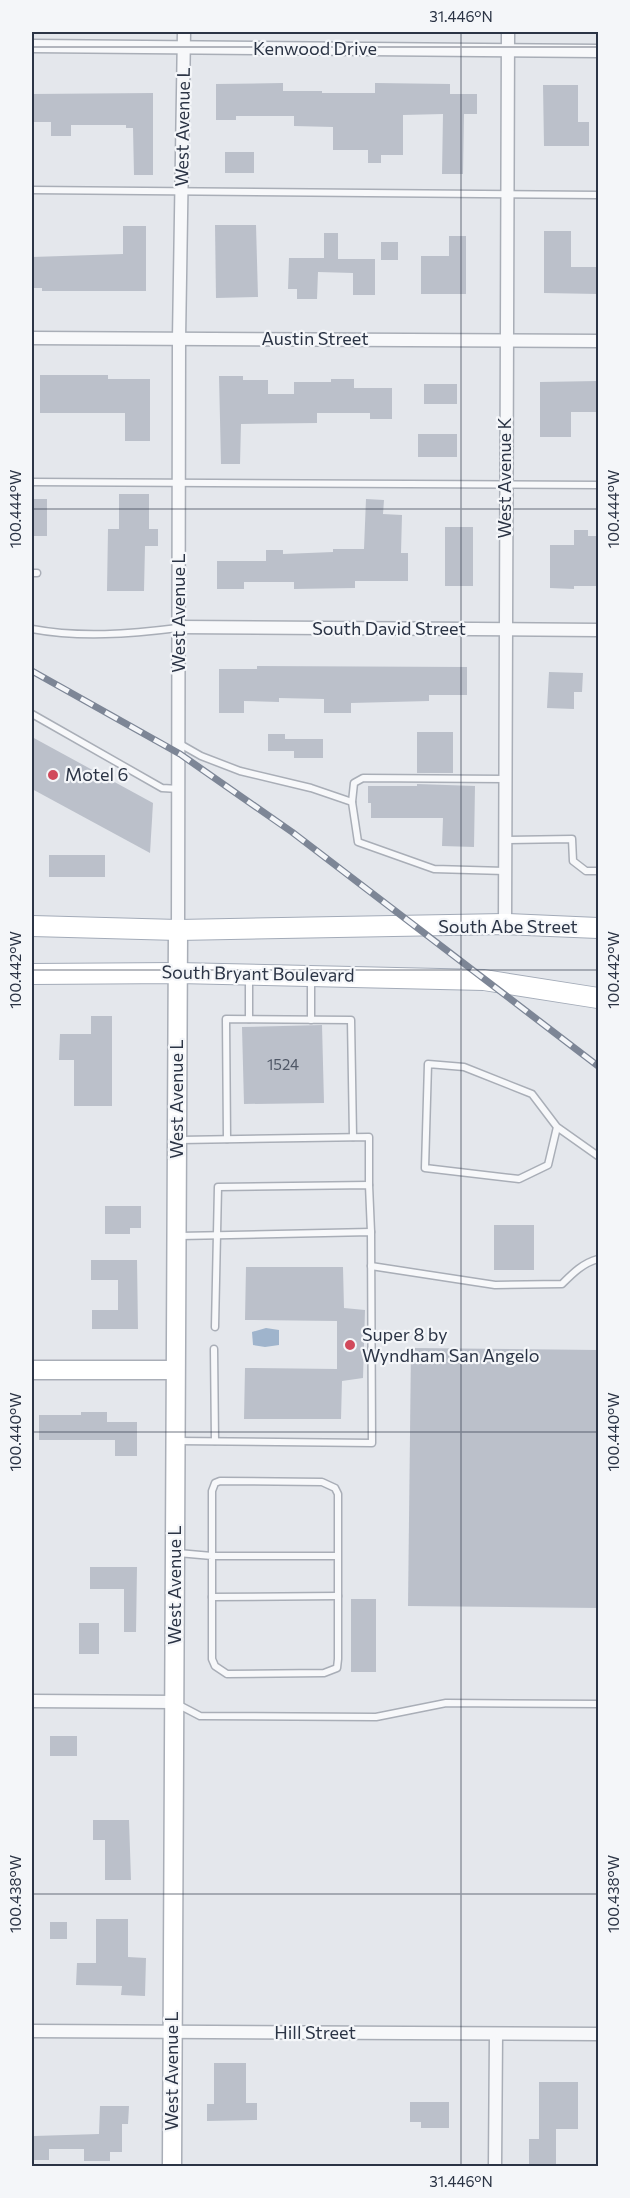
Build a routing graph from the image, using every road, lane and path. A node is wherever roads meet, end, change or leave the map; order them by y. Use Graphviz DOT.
graph roads {
  1 [pos="184,32"];
  2 [pos="508,32"];
  3 [pos="32,46"];
  4 [pos="184,48"];
  5 [pos="508,50"];
  6 [pos="598,51"];
  7 [pos="32,190"];
  8 [pos="182,191"];
  9 [pos="507,194"];
  10 [pos="598,195"];
  11 [pos="32,338"];
  12 [pos="179,339"];
  13 [pos="506,340"];
  14 [pos="598,341"];
  15 [pos="32,482"];
  16 [pos="179,482"];
  17 [pos="505,484"];
  18 [pos="598,485"];
  19 [pos="179,627"];
  20 [pos="32,629"];
  21 [pos="505,630"];
  22 [pos="598,630"];
  23 [pos="32,714"];
  24 [pos="180,744"];
  25 [pos="505,779"];
  26 [pos="179,789"];
  27 [pos="352,802"];
  28 [pos="505,840"];
  29 [pos="505,871"];
  30 [pos="598,871"];
  31 [pos="505,924"];
  32 [pos="32,926"];
  33 [pos="598,928"];
  34 [pos="178,930"];
  35 [pos="178,973"];
  36 [pos="32,974"];
  37 [pos="249,974"];
  38 [pos="311,975"];
  39 [pos="598,998"];
  40 [pos="249,1019"];
  41 [pos="311,1020"];
  42 [pos="557,1127"];
  43 [pos="354,1137"];
  44 [pos="227,1139"];
  45 [pos="177,1140"];
  46 [pos="598,1156"];
  47 [pos="369,1185"];
  48 [pos="371,1232"];
  49 [pos="176,1236"];
  50 [pos="215,1236"];
  51 [pos="598,1259"];
  52 [pos="371,1266"];
  53 [pos="215,1327"];
  54 [pos="214,1349"];
  55 [pos="32,1370"];
  56 [pos="175,1370"];
  57 [pos="175,1441"];
  58 [pos="215,1442"];
  59 [pos="175,1553"];
  60 [pos="212,1556"];
  61 [pos="338,1556"];
  62 [pos="338,1596"];
  63 [pos="212,1597"];
  64 [pos="32,1701"];
  65 [pos="174,1702"];
  66 [pos="598,1704"];
  67 [pos="32,2031"];
  68 [pos="172,2032"];
  69 [pos="496,2034"];
  70 [pos="598,2034"];
  71 [pos="172,2166"];
  72 [pos="495,2166"];
  1 -- 4 [label="street, West Avenue L"];
  2 -- 5 [label="street, West Avenue K"];
  3 -- 4 [label="street, Kenwood Drive"];
  4 -- 5 [label="street, Kenwood Drive"];
  4 -- 8 [label="street, West Avenue L"];
  5 -- 6 [label="street, Kenwood Drive"];
  5 -- 9 [label="street, West Avenue K"];
  7 -- 8 [label="lane"];
  8 -- 9 [label="lane"];
  8 -- 12 [label="street, West Avenue L"];
  9 -- 10 [label="lane"];
  9 -- 13 [label="street, West Avenue K"];
  11 -- 12 [label="street, Austin Street"];
  12 -- 13 [label="street, Austin Street"];
  12 -- 16 [label="street, West Avenue L"];
  13 -- 14 [label="street, Austin Street"];
  13 -- 17 [label="street, West Avenue K"];
  15 -- 16 [label="lane"];
  16 -- 17 [label="lane"];
  16 -- 19 [label="street, West Avenue L"];
  17 -- 18 [label="lane"];
  17 -- 21 [label="street, West Avenue K"];
  19 -- 20 [label="lane"];
  19 -- 21 [label="street, South David Street"];
  19 -- 24 [label="street, West Avenue L"];
  21 -- 22 [label="street, South David Street"];
  21 -- 25 [label="street, West Avenue K"];
  23 -- 26 [label="lane"];
  24 -- 26 [label="street, West Avenue L"];
  24 -- 27 [label="lane"];
  25 -- 27 [label="lane"];
  25 -- 28 [label="street, West Avenue K"];
  26 -- 34 [label="street, West Avenue L"];
  27 -- 29 [label="lane"];
  28 -- 29 [label="street, West Avenue K"];
  28 -- 30 [label="lane"];
  29 -- 31 [label="street, West Avenue K"];
  31 -- 33 [label="main road, South Abe Street"];
  31 -- 34 [label="main road, South Abe Street"];
  32 -- 34 [label="main road"];
  34 -- 35 [label="main road, West Avenue L"];
  35 -- 36 [label="main road, South Bryant Boulevard"];
  35 -- 37 [label="main road, South Bryant Boulevard"];
  35 -- 45 [label="main road, West Avenue L"];
  37 -- 38 [label="main road, South Bryant Boulevard"];
  37 -- 40 [label="lane"];
  38 -- 39 [label="main road, South Bryant Boulevard"];
  38 -- 41 [label="lane"];
  40 -- 41 [label="lane"];
  40 -- 44 [label="lane"];
  41 -- 43 [label="lane"];
  42 -- 42 [label="lane"];
  42 -- 46 [label="lane"];
  43 -- 44 [label="lane"];
  43 -- 47 [label="lane"];
  44 -- 45 [label="lane"];
  45 -- 49 [label="main road, West Avenue L"];
  47 -- 48 [label="lane"];
  47 -- 50 [label="lane"];
  48 -- 50 [label="lane"];
  48 -- 52 [label="lane"];
  49 -- 50 [label="lane"];
  49 -- 56 [label="main road, West Avenue L"];
  50 -- 53 [label="lane"];
  51 -- 52 [label="lane"];
  52 -- 58 [label="lane"];
  54 -- 58 [label="lane"];
  55 -- 56 [label="main road"];
  56 -- 57 [label="main road, West Avenue L"];
  57 -- 58 [label="lane"];
  57 -- 59 [label="main road, West Avenue L"];
  59 -- 60 [label="lane"];
  59 -- 65 [label="main road, West Avenue L"];
  60 -- 61 [label="lane"];
  60 -- 61 [label="lane"];
  60 -- 63 [label="lane"];
  61 -- 62 [label="lane"];
  62 -- 63 [label="lane"];
  62 -- 63 [label="lane"];
  64 -- 65 [label="street"];
  65 -- 66 [label="lane"];
  65 -- 68 [label="main road, West Avenue L"];
  67 -- 68 [label="street, Hill Street"];
  68 -- 69 [label="street, Hill Street"];
  68 -- 71 [label="main road, West Avenue L"];
  69 -- 70 [label="street, Hill Street"];
  69 -- 72 [label="street"];
}
